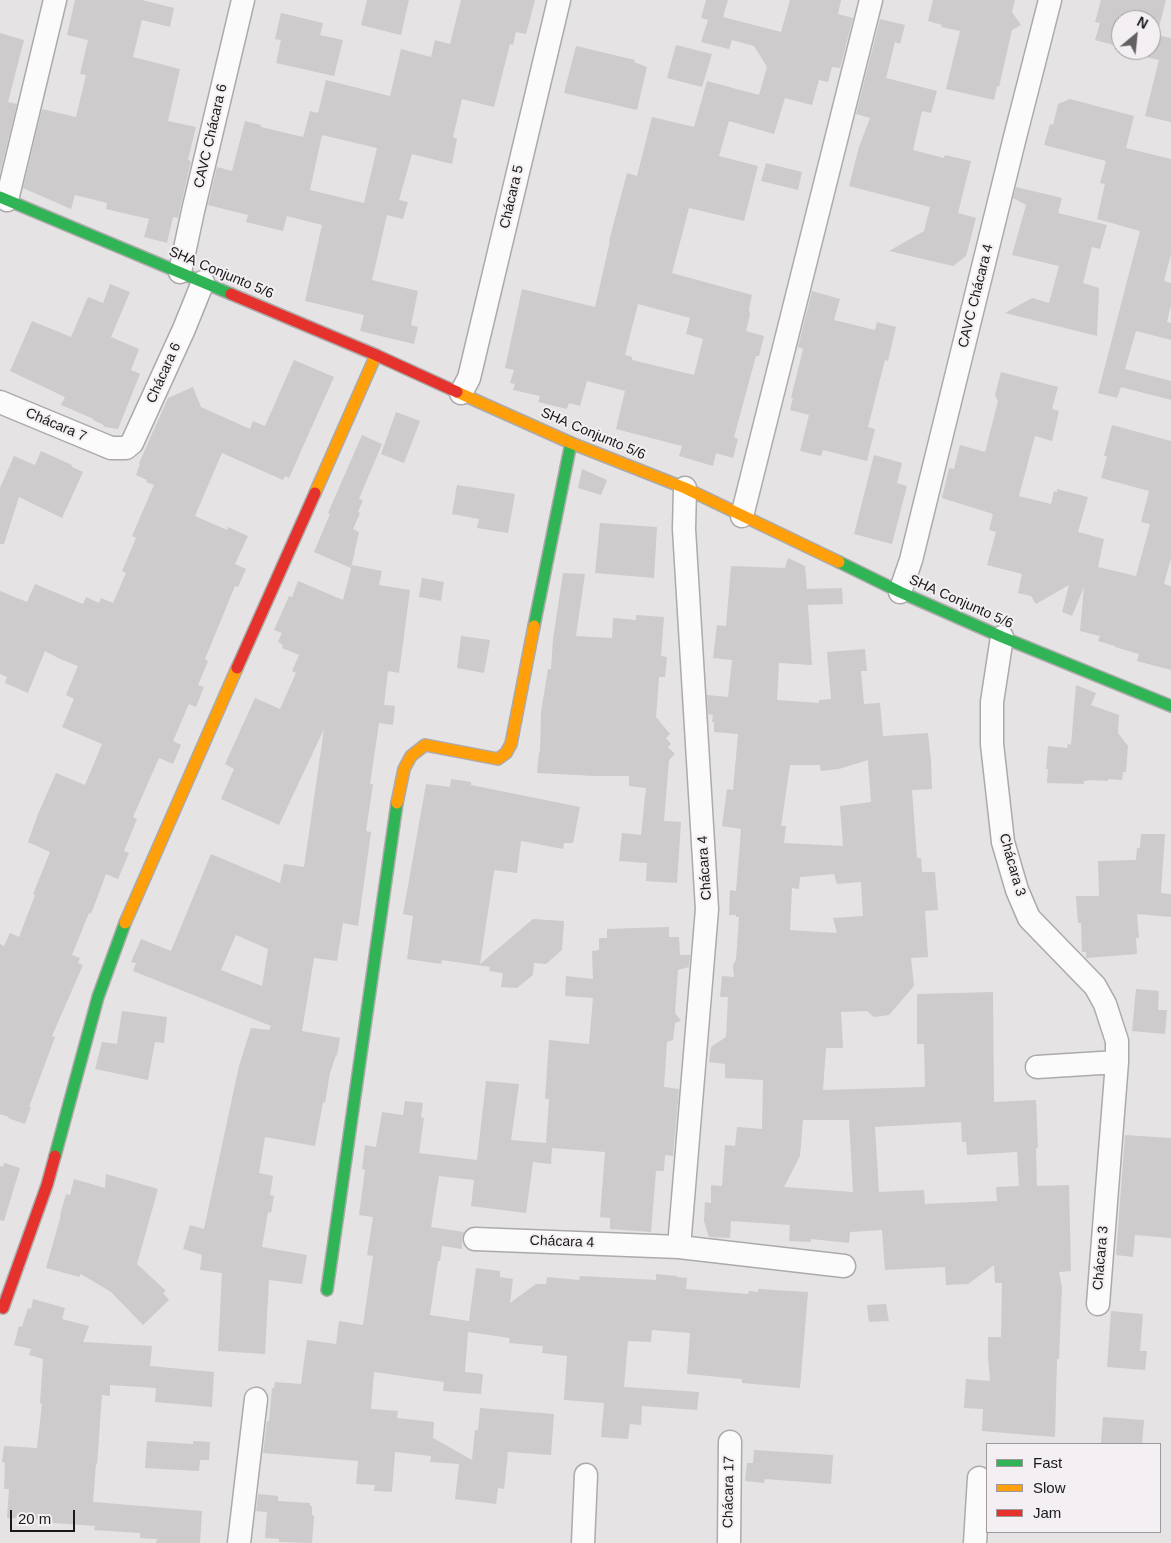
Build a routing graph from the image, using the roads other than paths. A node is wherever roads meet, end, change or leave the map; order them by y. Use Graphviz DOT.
graph roads {
  1 [pos="55,0"];
  2 [pos="243,0"];
  3 [pos="559,0"];
  4 [pos="871,0"];
  5 [pos="1050,0"];
  6 [pos="3,198"];
  7 [pos="180,272"];
  8 [pos="203,282"];
  9 [pos="376,355"];
  10 [pos="462,393"];
  11 [pos="0,402"];
  12 [pos="572,443"];
  13 [pos="112,448"];
  14 [pos="685,488"];
  15 [pos="742,516"];
  16 [pos="900,592"];
  17 [pos="1002,637"];
  18 [pos="1171,706"];
  19 [pos="1117,1062"];
  20 [pos="1036,1068"];
  21 [pos="475,1239"];
  22 [pos="680,1247"];
  23 [pos="844,1266"];
  24 [pos="327,1290"];
  25 [pos="1098,1304"];
  26 [pos="3,1308"];
  27 [pos="256,1400"];
  28 [pos="730,1442"];
  29 [pos="586,1475"];
  30 [pos="979,1478"];
  31 [pos="238,1543"];
  32 [pos="583,1543"];
  33 [pos="729,1543"];
  34 [pos="975,1543"];
  1 -- 6 [label="street"];
  2 -- 7 [label="street, CAVC Chácara 6"];
  3 -- 10 [label="street, Chácara 5"];
  4 -- 15 [label="street"];
  5 -- 16 [label="street, CAVC Chácara 4"];
  6 -- 7 [label="street, SHA Conjunto 5/6"];
  7 -- 8 [label="street, SHA Conjunto 5/6"];
  8 -- 9 [label="street, SHA Conjunto 5/6"];
  8 -- 13 [label="street, Chácara 6"];
  9 -- 10 [label="street, SHA Conjunto 5/6"];
  9 -- 26 [label="street"];
  10 -- 12 [label="street, SHA Conjunto 5/6"];
  11 -- 13 [label="street, Chácara 7"];
  12 -- 14 [label="street, SHA Conjunto 5/6"];
  12 -- 24 [label="street"];
  14 -- 15 [label="street, SHA Conjunto 5/6"];
  14 -- 22 [label="street, Chácara 4"];
  15 -- 16 [label="street, SHA Conjunto 5/6"];
  16 -- 17 [label="street, SHA Conjunto 5/6"];
  17 -- 18 [label="street, SHA Conjunto 5/6"];
  17 -- 19 [label="street, Chácara 3"];
  19 -- 20 [label="street"];
  19 -- 25 [label="street, Chácara 3"];
  21 -- 22 [label="street, Chácara 4"];
  22 -- 23 [label="street, Chácara 4"];
  27 -- 31 [label="street"];
  28 -- 33 [label="street, Chácara 17"];
  29 -- 32 [label="street"];
  30 -- 34 [label="street"];
}
